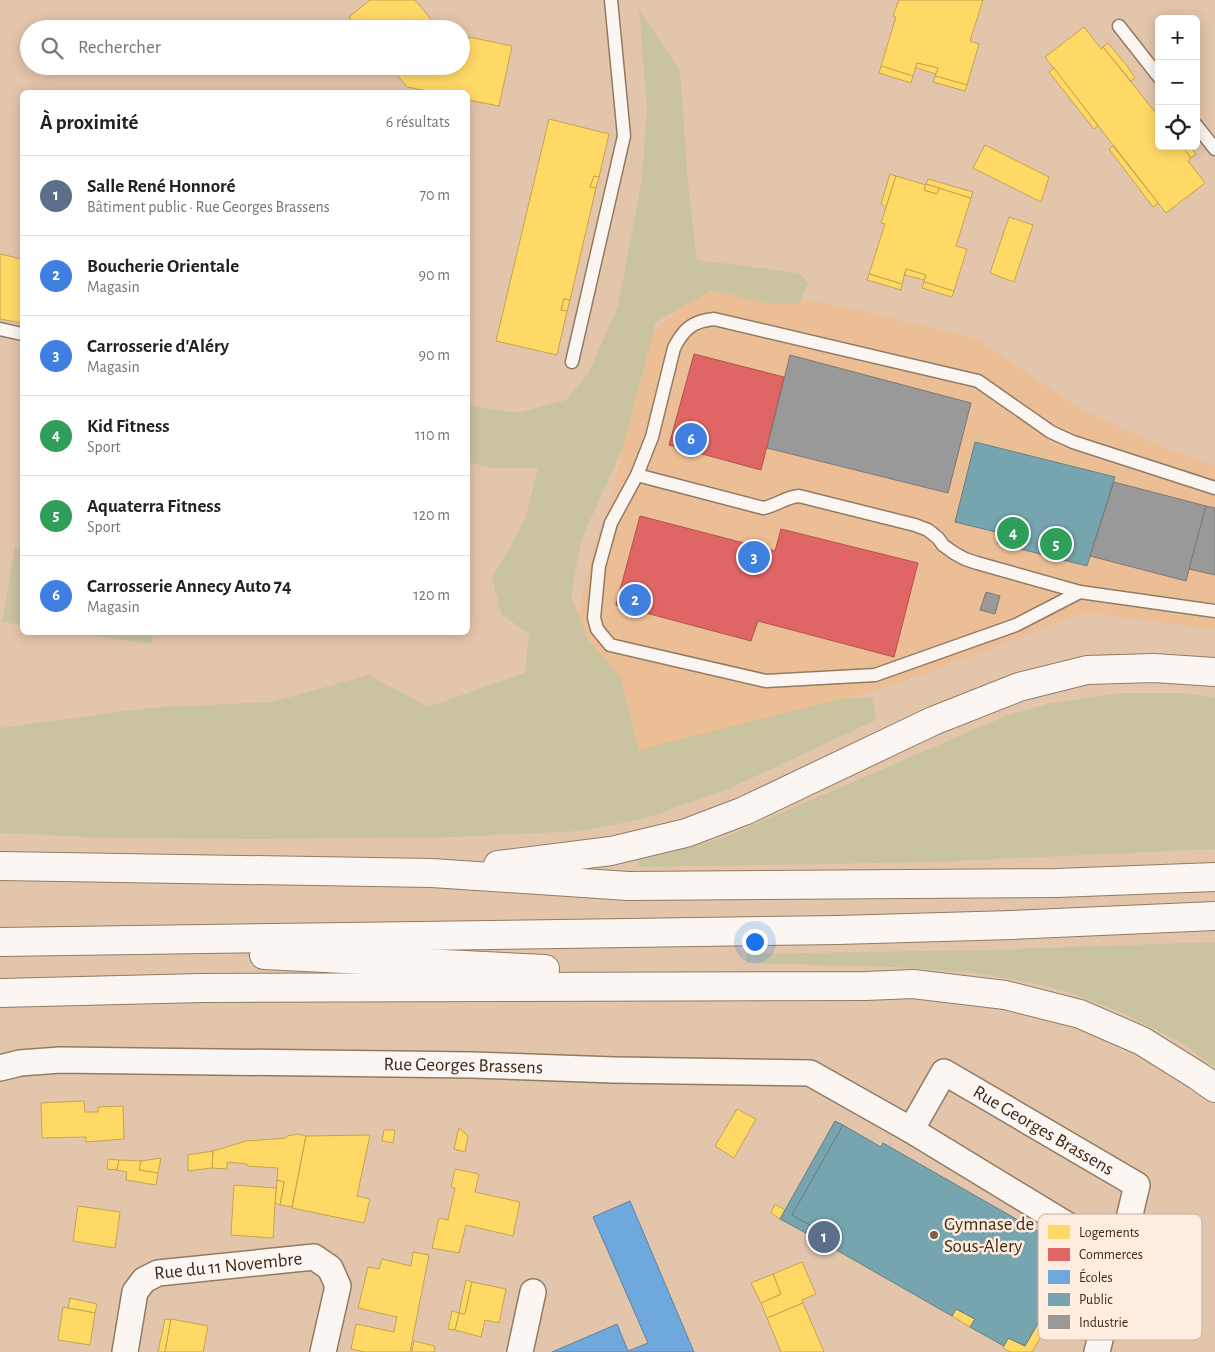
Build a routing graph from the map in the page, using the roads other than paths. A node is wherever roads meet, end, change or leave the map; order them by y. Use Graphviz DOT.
graph roads {
  1 [pos="611,0"];
  2 [pos="1119,26"];
  3 [pos="1155,72"];
  4 [pos="1200,130"];
  5 [pos="1215,149"];
  6 [pos="0,329"];
  7 [pos="20,334"];
  8 [pos="572,362"];
  9 [pos="637,475"];
  10 [pos="1215,488"];
  11 [pos="1080,592"];
  12 [pos="1215,611"];
  13 [pos="1215,672"];
  14 [pos="0,866"];
  15 [pos="432,873"];
  16 [pos="1215,877"];
  17 [pos="1215,916"];
  18 [pos="4,942"];
  19 [pos="866,986"];
  20 [pos="0,993"];
  21 [pos="0,1068"];
  22 [pos="1215,1088"];
  23 [pos="911,1130"];
  24 [pos="1050,1214"];
  25 [pos="1130,1214"];
  26 [pos="533,1292"];
  27 [pos="125,1352"];
  28 [pos="323,1352"];
  29 [pos="520,1352"];
  1 -- 8 [label="lane"];
  2 -- 3 [label="lane"];
  4 -- 5 [label="lane"];
  6 -- 7 [label="lane"];
  9 -- 10 [label="lane"];
  9 -- 11 [label="lane"];
  9 -- 11 [label="lane"];
  11 -- 12 [label="lane"];
  13 -- 15 [label="highway"];
  14 -- 15 [label="highway"];
  15 -- 16 [label="highway"];
  17 -- 18 [label="highway"];
  18 -- 19 [label="highway"];
  19 -- 20 [label="highway"];
  19 -- 22 [label="highway"];
  21 -- 23 [label="street, Rue Georges Brassens"];
  23 -- 24 [label="street, Rue Georges Brassens"];
  23 -- 25 [label="street, Rue Georges Brassens"];
  26 -- 29 [label="street"];
  27 -- 28 [label="street, Rue du 11 Novembre"];
}
